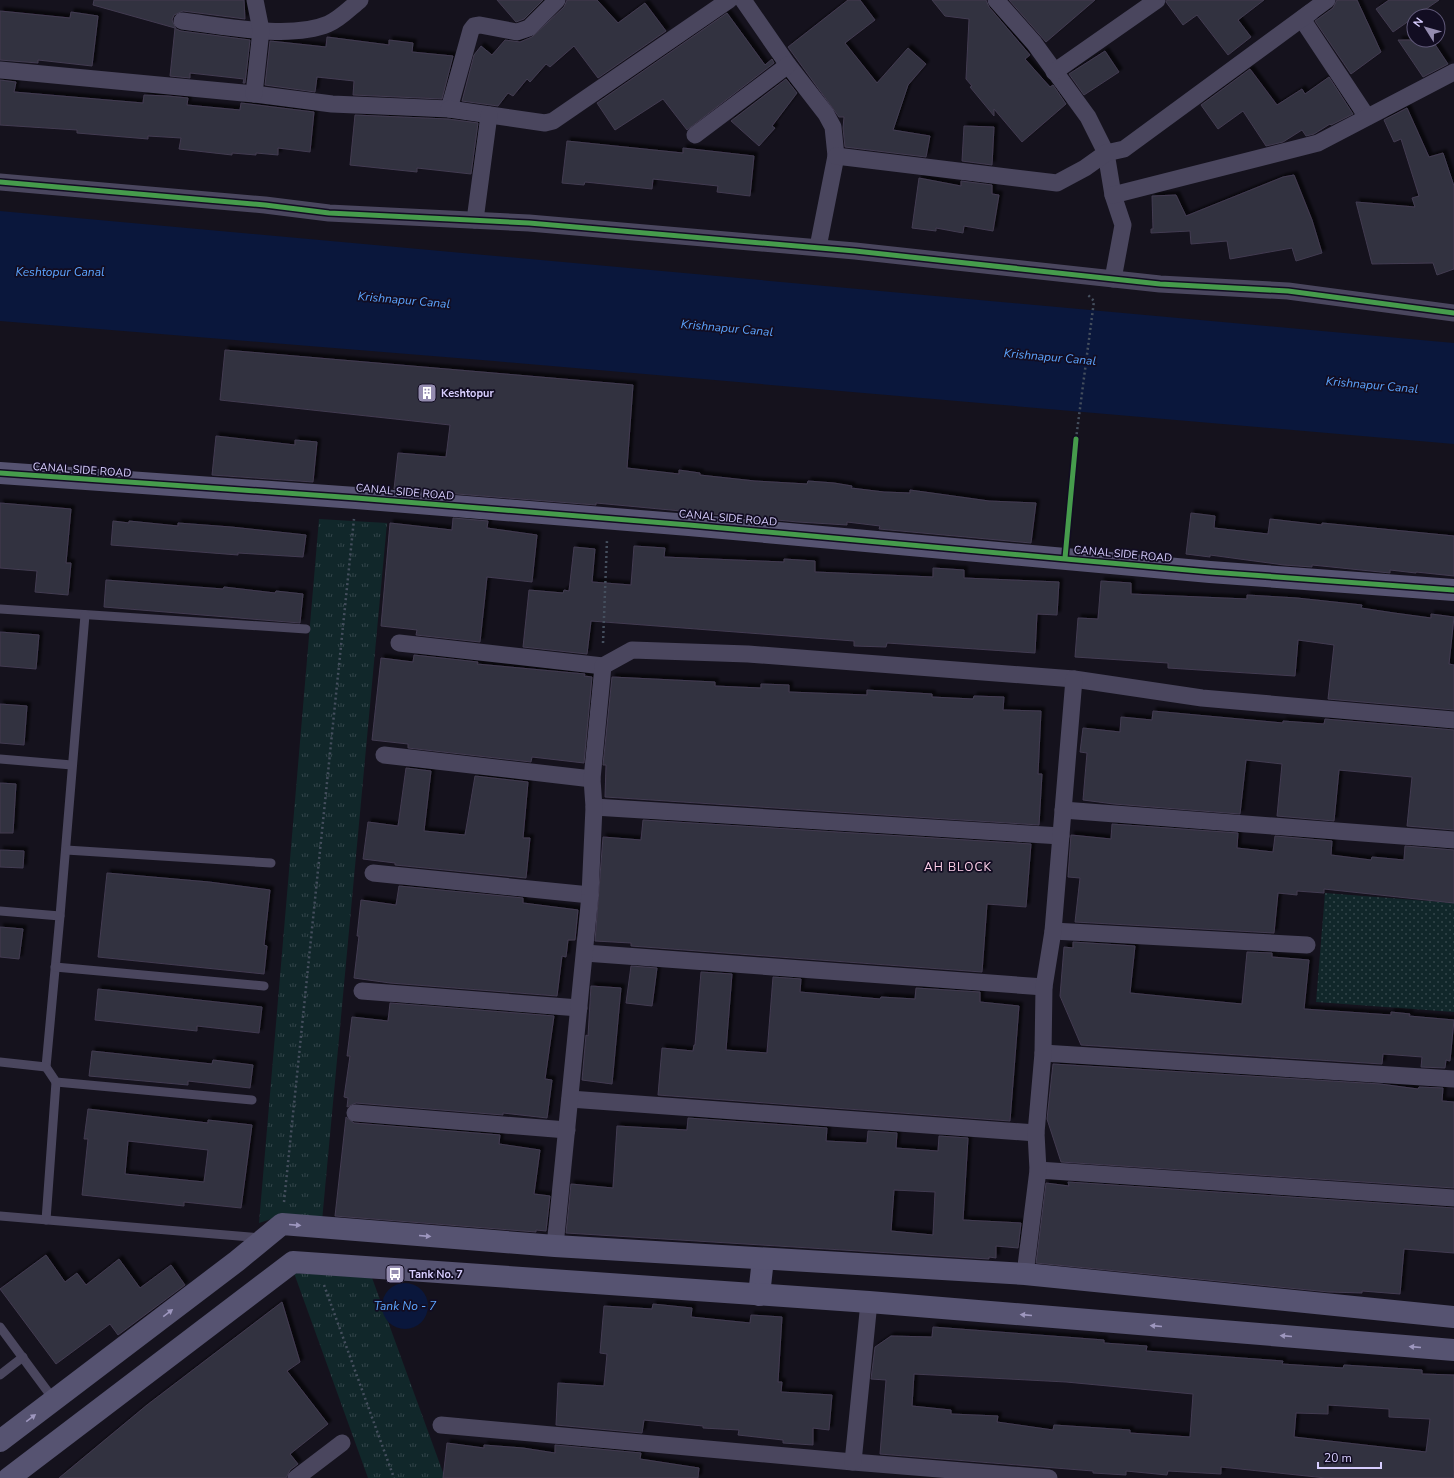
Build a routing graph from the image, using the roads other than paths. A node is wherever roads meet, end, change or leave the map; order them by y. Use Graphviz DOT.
graph roads {
  1 [pos="255,0"];
  2 [pos="360,0"];
  3 [pos="557,0"];
  4 [pos="729,0"];
  5 [pos="743,0"];
  6 [pos="996,0"];
  7 [pos="1157,0"];
  8 [pos="1307,0"];
  9 [pos="1327,0"];
  10 [pos="1302,19"];
  11 [pos="182,21"];
  12 [pos="261,30"];
  13 [pos="788,65"];
  14 [pos="0,70"];
  15 [pos="1054,72"];
  16 [pos="1454,72"];
  17 [pos="254,94"];
  18 [pos="449,109"];
  19 [pos="489,115"];
  20 [pos="1367,117"];
  21 [pos="695,135"];
  22 [pos="1106,152"];
  23 [pos="836,156"];
  24 [pos="0,182"];
  25 [pos="1113,195"];
  26 [pos="475,220"];
  27 [pos="818,247"];
  28 [pos="1113,279"];
  29 [pos="1454,313"];
  30 [pos="0,473"];
  31 [pos="1454,590"];
  32 [pos="0,609"];
  33 [pos="84,615"];
  34 [pos="306,629"];
  35 [pos="399,643"];
  36 [pos="603,666"];
  37 [pos="1074,679"];
  38 [pos="1454,720"];
  39 [pos="384,755"];
  40 [pos="0,759"];
  41 [pos="72,766"];
  42 [pos="592,779"];
  43 [pos="594,807"];
  44 [pos="1063,810"];
  45 [pos="1061,836"];
  46 [pos="1454,840"];
  47 [pos="66,850"];
  48 [pos="272,863"];
  49 [pos="373,873"];
  50 [pos="590,895"];
  51 [pos="0,911"];
  52 [pos="60,916"];
  53 [pos="1053,931"];
  54 [pos="1306,945"];
  55 [pos="585,953"];
  56 [pos="55,967"];
  57 [pos="264,986"];
  58 [pos="1044,987"];
  59 [pos="362,991"];
  60 [pos="579,1008"];
  61 [pos="1043,1053"];
  62 [pos="0,1062"];
  63 [pos="46,1067"];
  64 [pos="1454,1079"];
  65 [pos="56,1082"];
  66 [pos="570,1099"];
  67 [pos="252,1100"];
  68 [pos="354,1113"];
  69 [pos="567,1130"];
  70 [pos="1036,1133"];
  71 [pos="1038,1170"];
  72 [pos="1454,1198"];
  73 [pos="0,1216"];
  74 [pos="46,1220"];
  75 [pos="265,1238"];
  76 [pos="555,1246"];
  77 [pos="763,1259"];
  78 [pos="1024,1274"];
  79 [pos="760,1295"];
  80 [pos="869,1302"];
  81 [pos="1454,1317"];
  82 [pos="0,1327"];
  83 [pos="147,1329"];
  84 [pos="1454,1350"];
  85 [pos="167,1357"];
  86 [pos="23,1358"];
  87 [pos="0,1375"];
  88 [pos="54,1400"];
  89 [pos="441,1425"];
  90 [pos="0,1441"];
  91 [pos="342,1443"];
  92 [pos="853,1462"];
  93 [pos="16,1476"];
  94 [pos="296,1478"];
  95 [pos="1038,1478"];
  1 -- 12 [label="street"];
  2 -- 12 [label="street"];
  3 -- 18 [label="street"];
  4 -- 19 [label="street"];
  5 -- 13 [label="street"];
  6 -- 15 [label="street"];
  7 -- 15 [label="street"];
  8 -- 10 [label="street"];
  9 -- 10 [label="street"];
  10 -- 20 [label="street"];
  10 -- 22 [label="street"];
  11 -- 12 [label="street"];
  12 -- 17 [label="street"];
  13 -- 21 [label="street"];
  13 -- 23 [label="street"];
  14 -- 17 [label="street"];
  15 -- 22 [label="street"];
  16 -- 20 [label="street"];
  17 -- 18 [label="street"];
  18 -- 19 [label="street"];
  19 -- 26 [label="street"];
  20 -- 25 [label="street"];
  22 -- 23 [label="street"];
  22 -- 25 [label="street"];
  23 -- 27 [label="street"];
  24 -- 26 [label="street"];
  25 -- 28 [label="street"];
  26 -- 27 [label="street"];
  27 -- 28 [label="street"];
  28 -- 29 [label="street"];
  30 -- 31 [label="main road, CANAL SIDE ROAD"];
  32 -- 33 [label="lane"];
  33 -- 34 [label="lane"];
  33 -- 41 [label="lane"];
  35 -- 36 [label="street"];
  36 -- 37 [label="street"];
  36 -- 42 [label="street"];
  37 -- 38 [label="street"];
  37 -- 44 [label="street"];
  39 -- 42 [label="street"];
  40 -- 41 [label="lane"];
  41 -- 47 [label="lane"];
  42 -- 43 [label="street"];
  43 -- 45 [label="street"];
  43 -- 50 [label="street"];
  44 -- 45 [label="street"];
  44 -- 46 [label="street"];
  45 -- 53 [label="street"];
  47 -- 48 [label="lane"];
  47 -- 52 [label="lane"];
  49 -- 50 [label="street"];
  50 -- 55 [label="street"];
  51 -- 52 [label="lane"];
  52 -- 56 [label="lane"];
  53 -- 54 [label="street"];
  53 -- 58 [label="street"];
  55 -- 58 [label="street"];
  55 -- 60 [label="street"];
  56 -- 57 [label="lane"];
  56 -- 63 [label="lane"];
  58 -- 61 [label="street"];
  59 -- 60 [label="street"];
  60 -- 66 [label="street"];
  61 -- 64 [label="street"];
  61 -- 70 [label="street"];
  62 -- 63 [label="lane"];
  63 -- 65 [label="lane"];
  65 -- 67 [label="lane"];
  65 -- 74 [label="lane"];
  66 -- 69 [label="street"];
  66 -- 70 [label="street"];
  68 -- 69 [label="street"];
  69 -- 76 [label="street"];
  70 -- 71 [label="street"];
  71 -- 72 [label="street"];
  71 -- 78 [label="street"];
  73 -- 74 [label="lane"];
  74 -- 75 [label="lane"];
  75 -- 76 [label="main road, one-way"];
  83 -- 75 [label="main road, one-way"];
  76 -- 77 [label="main road"];
  77 -- 78 [label="main road"];
  77 -- 79 [label="main road"];
  78 -- 81 [label="main road"];
  79 -- 80 [label="main road"];
  79 -- 85 [label="main road"];
  84 -- 80 [label="main road, one-way"];
  80 -- 92 [label="street"];
  82 -- 86 [label="lane"];
  83 -- 85 [label="main road"];
  83 -- 88 [label="main road"];
  85 -- 93 [label="main road"];
  86 -- 87 [label="lane"];
  86 -- 88 [label="lane"];
  90 -- 88 [label="main road, one-way"];
  89 -- 92 [label="street"];
  91 -- 94 [label="street"];
  92 -- 95 [label="street"];
}
